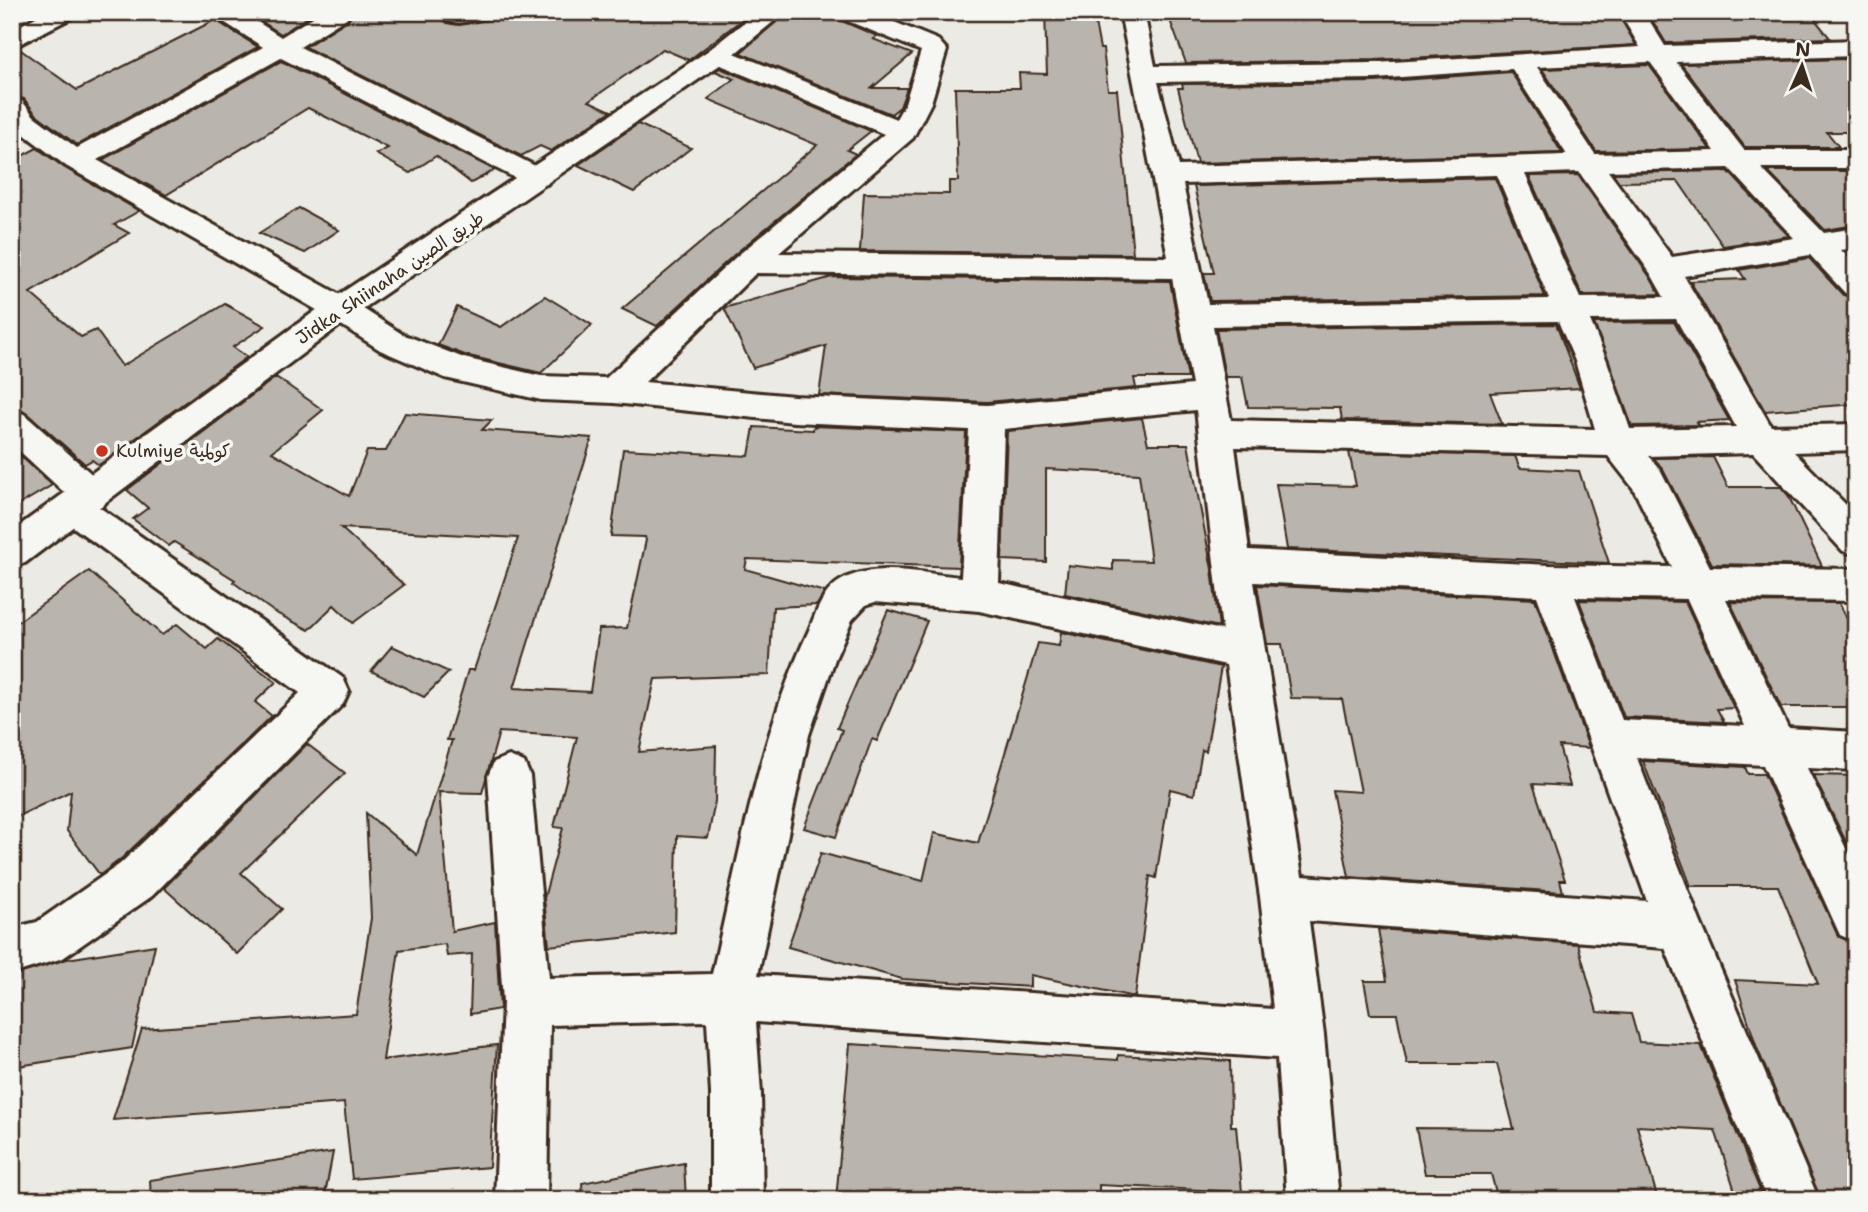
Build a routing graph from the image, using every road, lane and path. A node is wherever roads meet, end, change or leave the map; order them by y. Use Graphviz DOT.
graph roads {
  1 [pos="64,12"];
  2 [pos="225,12"];
  3 [pos="339,12"];
  4 [pos="450,12"];
  5 [pos="477,12"];
  6 [pos="773,12"];
  7 [pos="847,12"];
  8 [pos="1132,12"];
  9 [pos="1631,12"];
  10 [pos="12,40"];
  11 [pos="281,48"];
  12 [pos="1856,48"];
  13 [pos="718,55"];
  14 [pos="1658,55"];
  15 [pos="1520,61"];
  16 [pos="1143,74"];
  17 [pos="12,107"];
  18 [pos="903,132"];
  19 [pos="1736,159"];
  20 [pos="1856,159"];
  21 [pos="76,160"];
  22 [pos="1588,165"];
  23 [pos="1508,167"];
  24 [pos="1167,175"];
  25 [pos="537,178"];
  26 [pos="1856,238"];
  27 [pos="1816,243"];
  28 [pos="748,263"];
  29 [pos="1185,268"];
  30 [pos="1664,269"];
  31 [pos="1856,285"];
  32 [pos="1684,308"];
  33 [pos="340,309"];
  34 [pos="1571,311"];
  35 [pos="1195,315"];
  36 [pos="614,391"];
  37 [pos="1212,414"];
  38 [pos="987,418"];
  39 [pos="12,423"];
  40 [pos="1856,437"];
  41 [pos="1760,438"];
  42 [pos="1617,443"];
  43 [pos="82,502"];
  44 [pos="1856,540"];
  45 [pos="12,552"];
  46 [pos="1233,565"];
  47 [pos="1550,581"];
  48 [pos="1699,583"];
  49 [pos="1856,585"];
  50 [pos="979,595"];
  51 [pos="1244,652"];
  52 [pos="1610,738"];
  53 [pos="1774,746"];
  54 [pos="1856,751"];
  55 [pos="509,776"];
  56 [pos="1283,897"];
  57 [pos="1856,919"];
  58 [pos="1679,926"];
  59 [pos="12,951"];
  60 [pos="730,997"];
  61 [pos="527,1002"];
  62 [pos="1300,1035"];
  63 [pos="521,1200"];
  64 [pos="737,1200"];
  65 [pos="1312,1200"];
  66 [pos="1793,1200"];
  1 -- 10 [label="street"];
  2 -- 11 [label="street"];
  3 -- 11 [label="street"];
  4 -- 5 [label="street"];
  6 -- 13 [label="street, Jidka Shiinaha طريق الصين"];
  7 -- 18 [label="street"];
  8 -- 16 [label="street"];
  9 -- 14 [label="street"];
  11 -- 21 [label="street"];
  11 -- 25 [label="street"];
  12 -- 14 [label="street"];
  13 -- 18 [label="street"];
  13 -- 25 [label="street, Jidka Shiinaha طريق الصين"];
  14 -- 15 [label="street"];
  14 -- 19 [label="street"];
  15 -- 16 [label="street"];
  15 -- 22 [label="street"];
  16 -- 24 [label="street"];
  17 -- 21 [label="street"];
  18 -- 28 [label="street"];
  19 -- 20 [label="street"];
  19 -- 22 [label="street"];
  19 -- 27 [label="street"];
  21 -- 33 [label="street"];
  22 -- 23 [label="street"];
  22 -- 30 [label="street"];
  23 -- 24 [label="street"];
  23 -- 34 [label="street"];
  24 -- 29 [label="street"];
  25 -- 33 [label="street, Jidka Shiinaha طريق الصين"];
  26 -- 27 [label="street"];
  27 -- 30 [label="street"];
  27 -- 31 [label="street"];
  28 -- 29 [label="street"];
  28 -- 36 [label="street"];
  29 -- 35 [label="street"];
  30 -- 32 [label="street"];
  32 -- 34 [label="street"];
  32 -- 41 [label="street"];
  33 -- 36 [label="street"];
  33 -- 43 [label="street, Jidka Shiinaha طريق الصين"];
  34 -- 35 [label="street"];
  34 -- 42 [label="street"];
  35 -- 37 [label="street"];
  36 -- 38 [label="street"];
  37 -- 38 [label="street"];
  37 -- 42 [label="street"];
  37 -- 46 [label="street"];
  38 -- 50 [label="street"];
  39 -- 43 [label="street"];
  40 -- 41 [label="street"];
  41 -- 42 [label="street"];
  41 -- 44 [label="street"];
  42 -- 48 [label="street"];
  43 -- 45 [label="street, Jidka Shiinaha طريق الصين"];
  43 -- 59 [label="street"];
  46 -- 47 [label="street"];
  46 -- 51 [label="street"];
  47 -- 48 [label="street"];
  47 -- 52 [label="street"];
  48 -- 49 [label="street"];
  48 -- 53 [label="street"];
  50 -- 51 [label="street"];
  50 -- 60 [label="street"];
  51 -- 56 [label="street"];
  52 -- 53 [label="street"];
  52 -- 58 [label="street"];
  53 -- 54 [label="street"];
  53 -- 57 [label="street"];
  55 -- 61 [label="street"];
  56 -- 58 [label="street"];
  56 -- 62 [label="street"];
  58 -- 66 [label="street"];
  60 -- 61 [label="street"];
  60 -- 62 [label="street"];
  60 -- 64 [label="street"];
  61 -- 63 [label="street"];
  62 -- 65 [label="street"];
}
